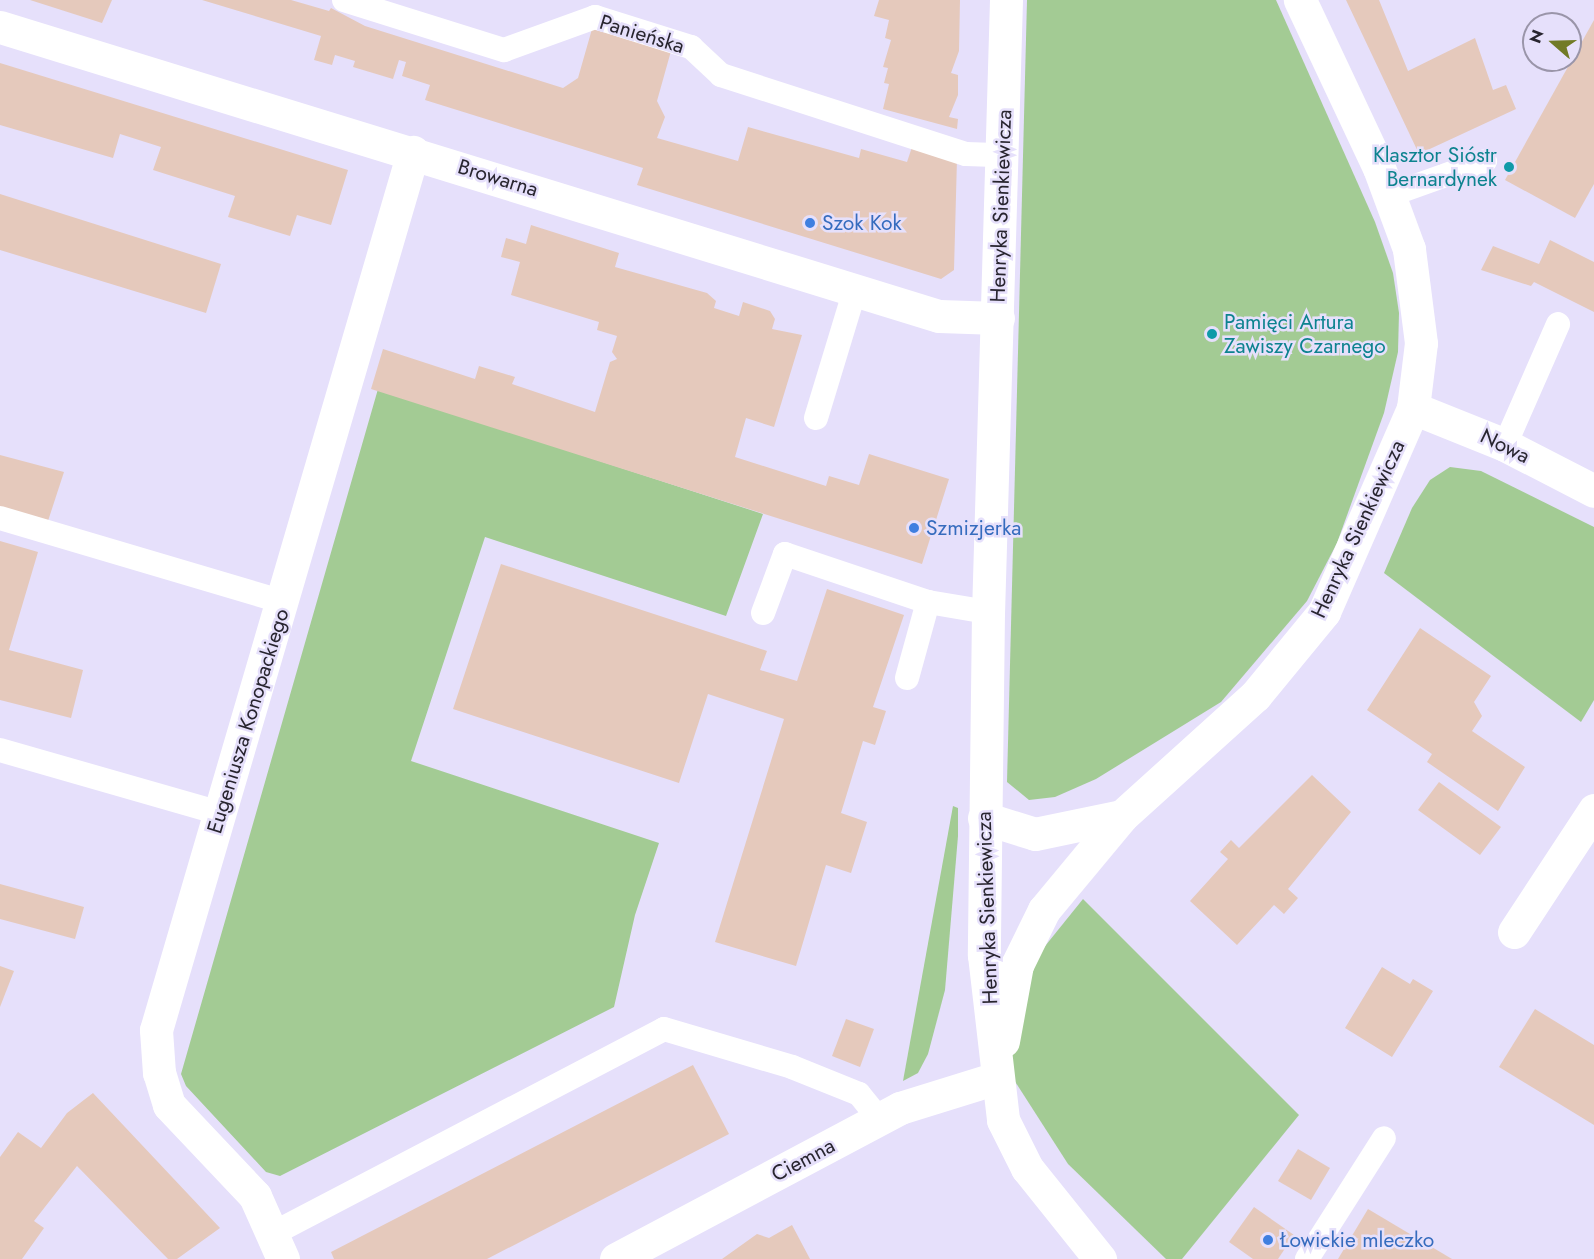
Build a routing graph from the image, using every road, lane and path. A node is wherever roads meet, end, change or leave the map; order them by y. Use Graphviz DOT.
graph roads {
  1 [pos="344,0"];
  2 [pos="1006,0"];
  3 [pos="1300,0"];
  4 [pos="0,27"];
  5 [pos="413,152"];
  6 [pos="1003,155"];
  7 [pos="1485,161"];
  8 [pos="1390,195"];
  9 [pos="855,290"];
  10 [pos="998,318"];
  11 [pos="1558,324"];
  12 [pos="1413,408"];
  13 [pos="816,418"];
  14 [pos="1505,445"];
  15 [pos="1594,491"];
  16 [pos="0,519"];
  17 [pos="283,602"];
  18 [pos="928,602"];
  19 [pos="988,612"];
  20 [pos="763,613"];
  21 [pos="907,678"];
  22 [pos="0,750"];
  23 [pos="1594,810"];
  24 [pos="220,813"];
  25 [pos="1122,816"];
  26 [pos="984,818"];
  27 [pos="1514,932"];
  28 [pos="997,1078"];
  29 [pos="879,1119"];
  30 [pos="1384,1138"];
  31 [pos="279,1246"];
  32 [pos="616,1259"];
  33 [pos="1100,1259"];
  34 [pos="1307,1259"];
  1 -- 6 [label="lane, Panieńska"];
  2 -- 6 [label="street, Henryka Sienkiewicza"];
  3 -- 8 [label="street, Henryka Sienkiewicza"];
  4 -- 5 [label="street, Browarna"];
  5 -- 9 [label="street, Browarna"];
  5 -- 17 [label="street, Eugeniusza Konopackiego"];
  6 -- 10 [label="street, Henryka Sienkiewicza"];
  7 -- 8 [label="lane"];
  8 -- 12 [label="street, Henryka Sienkiewicza"];
  9 -- 10 [label="street, Browarna"];
  9 -- 13 [label="lane"];
  10 -- 19 [label="street, Henryka Sienkiewicza"];
  11 -- 14 [label="lane"];
  12 -- 14 [label="street, Nowa"];
  12 -- 25 [label="street, Henryka Sienkiewicza"];
  14 -- 15 [label="street, Nowa"];
  16 -- 17 [label="lane"];
  17 -- 24 [label="street, Eugeniusza Konopackiego"];
  18 -- 19 [label="lane"];
  18 -- 20 [label="lane"];
  18 -- 21 [label="lane"];
  19 -- 26 [label="street, Henryka Sienkiewicza"];
  22 -- 24 [label="lane"];
  23 -- 27 [label="street"];
  24 -- 31 [label="street, Eugeniusza Konopackiego"];
  25 -- 26 [label="street"];
  25 -- 28 [label="street, Henryka Sienkiewicza"];
  26 -- 28 [label="street, Henryka Sienkiewicza"];
  28 -- 29 [label="street, Ciemna"];
  28 -- 33 [label="street"];
  29 -- 31 [label="lane"];
  29 -- 32 [label="street, Ciemna"];
  30 -- 34 [label="lane"];
}
